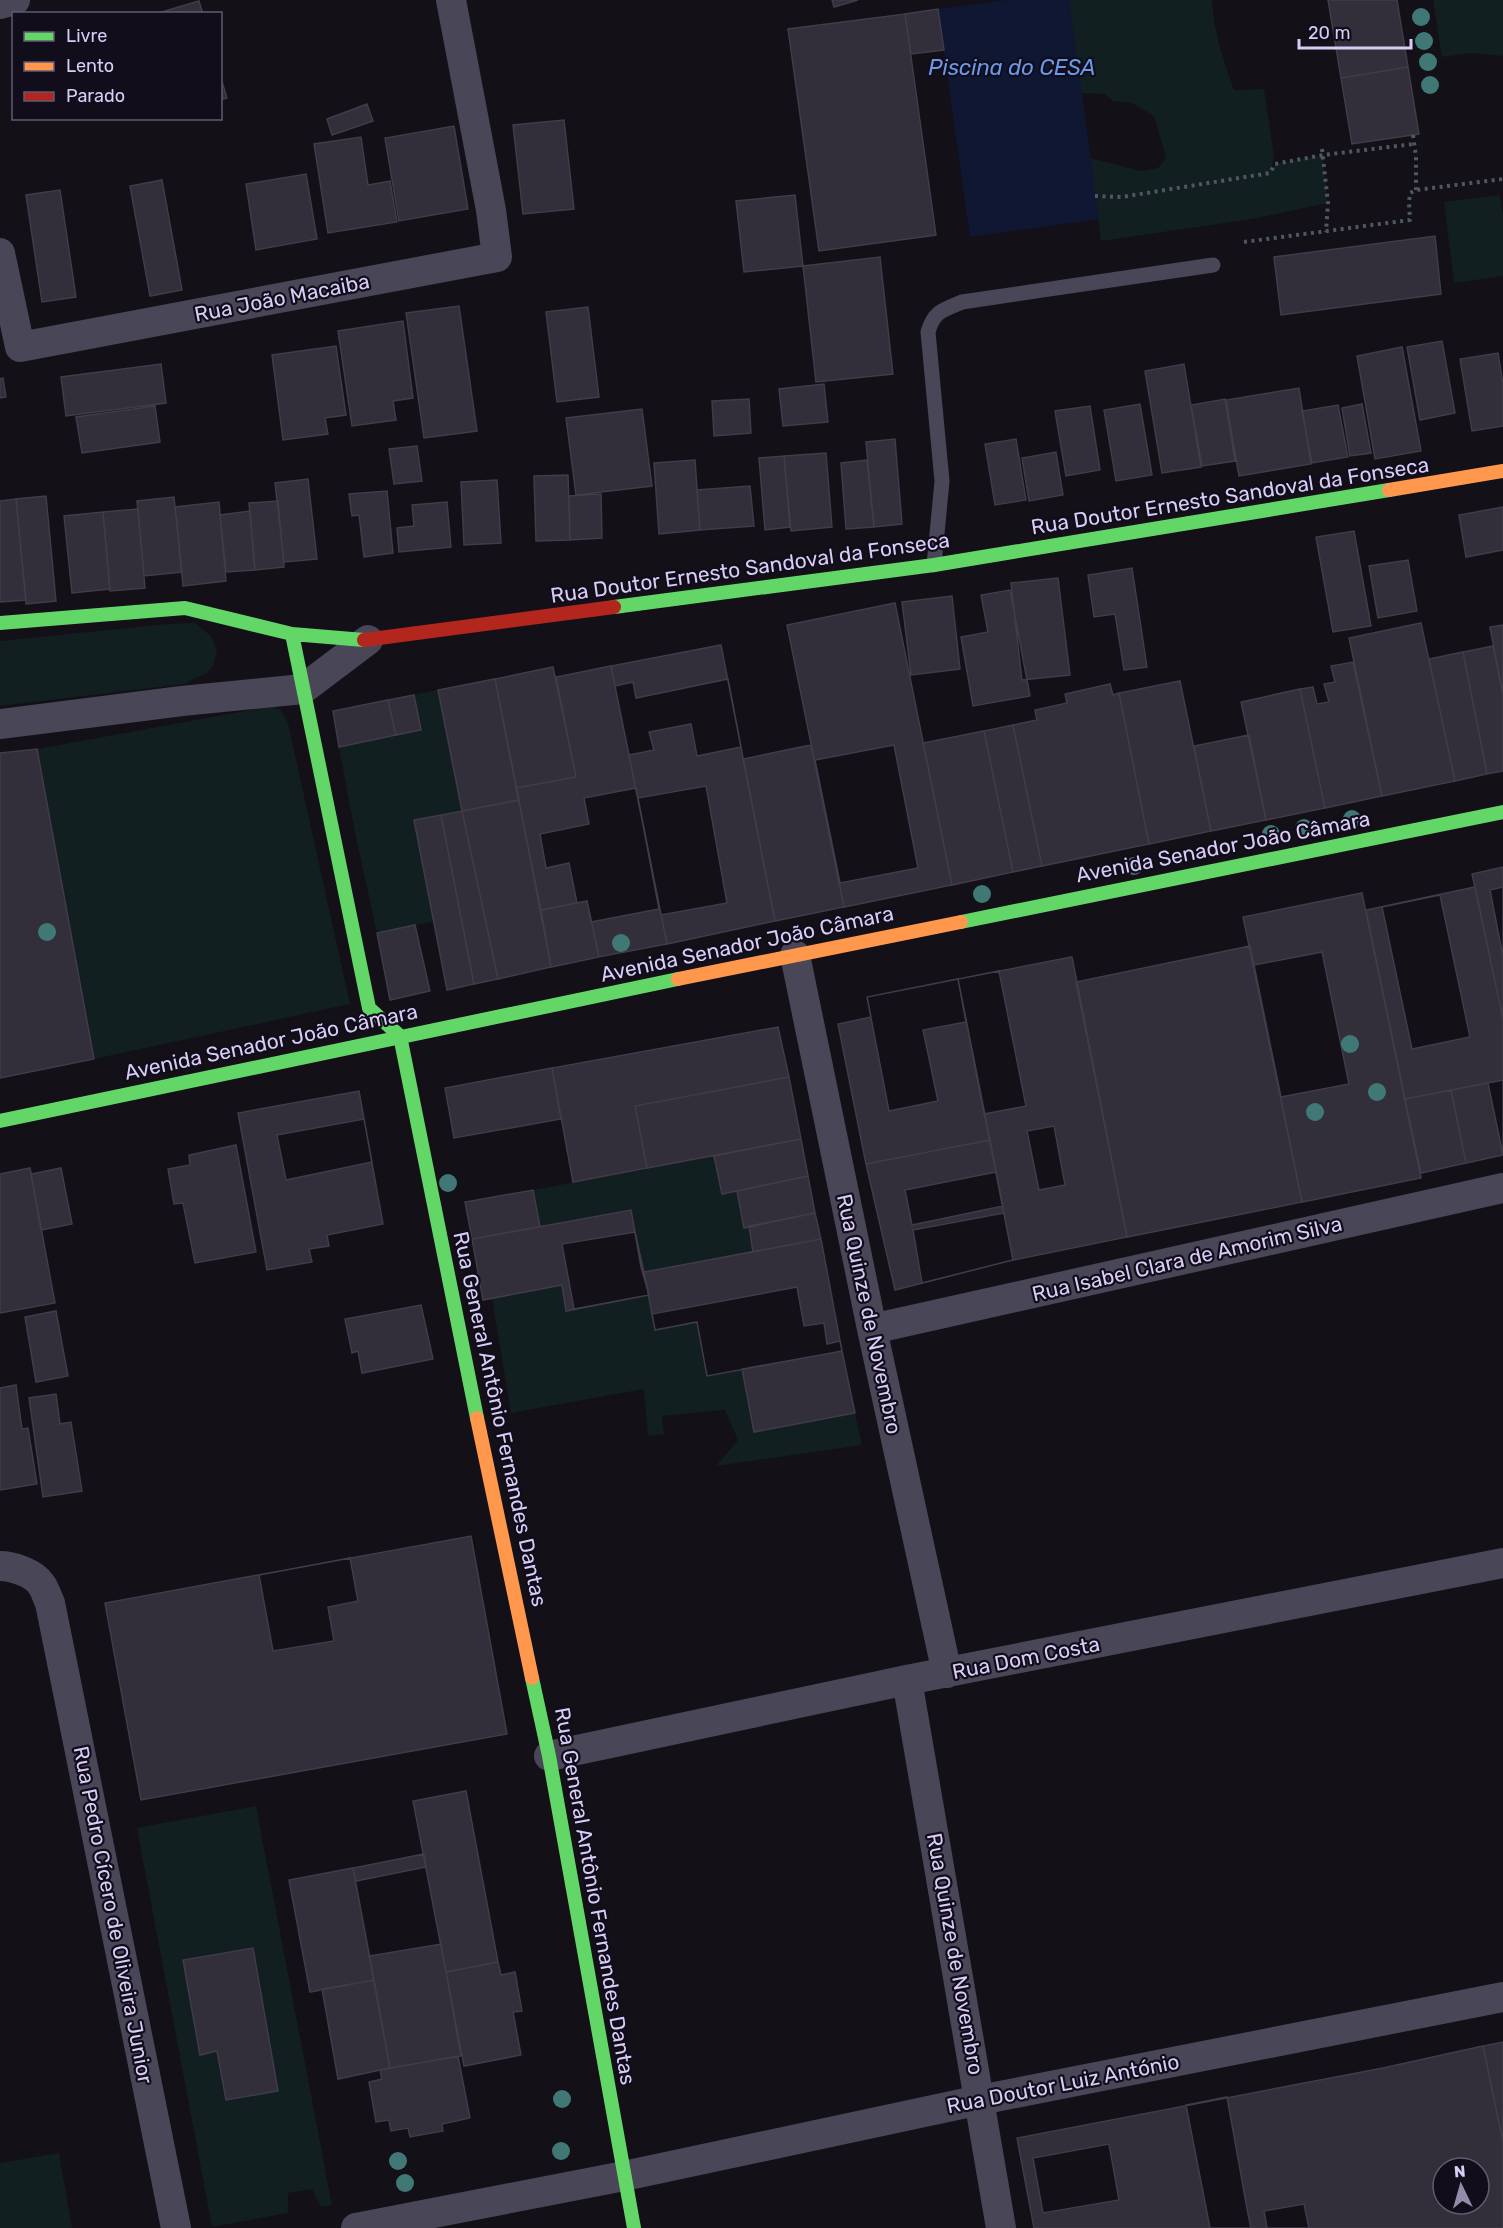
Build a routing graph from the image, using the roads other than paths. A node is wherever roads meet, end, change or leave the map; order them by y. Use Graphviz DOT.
graph roads {
  1 [pos="15,0"];
  2 [pos="451,0"];
  3 [pos="0,4"];
  4 [pos="0,253"];
  5 [pos="1213,265"];
  6 [pos="1503,471"];
  7 [pos="934,566"];
  8 [pos="0,623"];
  9 [pos="292,634"];
  10 [pos="368,640"];
  11 [pos="303,689"];
  12 [pos="0,724"];
  13 [pos="1503,812"];
  14 [pos="795,955"];
  15 [pos="400,1036"];
  16 [pos="0,1121"];
  17 [pos="1503,1188"];
  18 [pos="872,1329"];
  19 [pos="1503,1563"];
  20 [pos="0,1566"];
  21 [pos="946,1673"];
  22 [pos="907,1680"];
  23 [pos="549,1756"];
  24 [pos="1503,1997"];
  25 [pos="980,2100"];
  26 [pos="624,2176"];
  27 [pos="176,2228"];
  28 [pos="356,2228"];
  29 [pos="634,2228"];
  30 [pos="1001,2228"];
  1 -- 3 [label="street"];
  2 -- 4 [label="street, Rua João Macaiba"];
  5 -- 7 [label="lane"];
  6 -- 7 [label="street, Rua Doutor Ernesto Sandoval da Fonseca"];
  7 -- 10 [label="street, Rua Doutor Ernesto Sandoval da Fonseca"];
  8 -- 9 [label="street, Rua Doutor Ernesto Sandoval da Fonseca"];
  9 -- 10 [label="street, Rua Doutor Ernesto Sandoval da Fonseca"];
  9 -- 11 [label="street"];
  10 -- 11 [label="street"];
  11 -- 12 [label="street"];
  11 -- 15 [label="street"];
  13 -- 14 [label="street, Avenida Senador João Câmara"];
  14 -- 15 [label="street, Avenida Senador João Câmara"];
  14 -- 18 [label="street, Rua Quinze de Novembro"];
  15 -- 16 [label="street, Avenida Senador João Câmara"];
  15 -- 23 [label="street, Rua General Antônio Fernandes Dantas"];
  17 -- 18 [label="street, Rua Isabel Clara de Amorim Silva"];
  18 -- 21 [label="street, Rua Quinze de Novembro"];
  19 -- 21 [label="street, Rua Dom Costa"];
  20 -- 27 [label="street, Rua Pedro Cícero de Oliveira Junior"];
  21 -- 22 [label="street, Rua Dom Costa"];
  22 -- 23 [label="street, Rua Dom Costa"];
  22 -- 25 [label="street, Rua Quinze de Novembro"];
  23 -- 26 [label="street, Rua General Antônio Fernandes Dantas"];
  24 -- 25 [label="street, Rua Doutor Luiz António"];
  25 -- 26 [label="street, Rua Doutor Luiz António"];
  25 -- 30 [label="street, Rua Quinze de Novembro"];
  26 -- 28 [label="street, Rua Doutor Luiz António"];
  26 -- 29 [label="street, Rua General Antônio Fernandes Dantas"];
}
